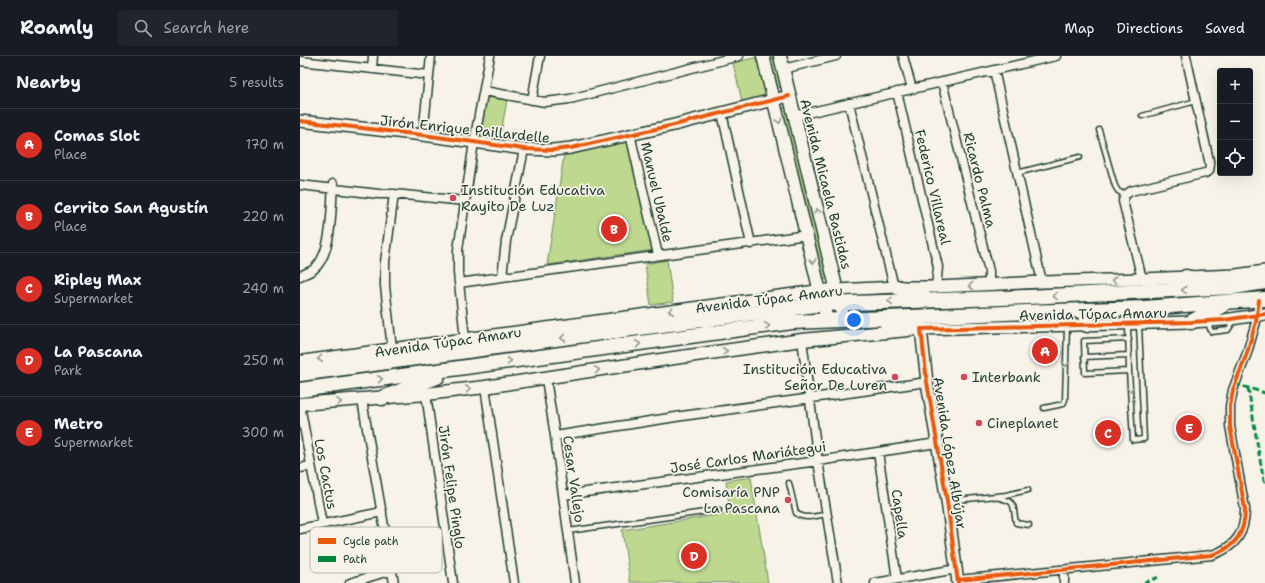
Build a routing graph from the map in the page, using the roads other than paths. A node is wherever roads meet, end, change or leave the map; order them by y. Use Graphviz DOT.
graph roads {
  1 [pos="373,56"];
  2 [pos="431,56"];
  3 [pos="490,56"];
  4 [pos="540,56"];
  5 [pos="739,56"];
  6 [pos="763,56"];
  7 [pos="780,56"];
  8 [pos="836,56"];
  9 [pos="903,56"];
  10 [pos="1056,56"];
  11 [pos="1186,56"];
  12 [pos="310,59"];
  13 [pos="710,60"];
  14 [pos="300,61"];
  15 [pos="372,69"];
  16 [pos="783,69"];
  17 [pos="994,70"];
  18 [pos="429,74"];
  19 [pos="942,82"];
  20 [pos="912,89"];
  21 [pos="484,91"];
  22 [pos="897,92"];
  23 [pos="789,96"];
  24 [pos="532,100"];
  25 [pos="774,100"];
  26 [pos="1196,101"];
  27 [pos="849,103"];
  28 [pos="722,113"];
  29 [pos="794,116"];
  30 [pos="1142,116"];
  31 [pos="300,121"];
  32 [pos="1099,130"];
  33 [pos="630,134"];
  34 [pos="423,135"];
  35 [pos="474,142"];
  36 [pos="524,149"];
  37 [pos="1080,157"];
  38 [pos="1017,173"];
  39 [pos="300,180"];
  40 [pos="300,185"];
  41 [pos="333,186"];
  42 [pos="394,194"];
  43 [pos="1125,195"];
  44 [pos="465,201"];
  45 [pos="807,235"];
  46 [pos="751,244"];
  47 [pos="658,255"];
  48 [pos="1265,271"];
  49 [pos="300,276"];
  50 [pos="502,277"];
  51 [pos="1186,277"];
  52 [pos="1142,279"];
  53 [pos="1042,282"];
  54 [pos="1265,282"];
  55 [pos="459,283"];
  56 [pos="989,285"];
  57 [pos="895,287"];
  58 [pos="1234,287"];
  59 [pos="934,294"];
  60 [pos="838,296"];
  61 [pos="822,297"];
  62 [pos="1262,300"];
  63 [pos="1229,302"];
  64 [pos="1085,311"];
  65 [pos="1261,315"];
  66 [pos="850,319"];
  67 [pos="827,321"];
  68 [pos="1191,322"];
  69 [pos="1134,324"];
  70 [pos="1067,325"];
  71 [pos="1087,325"];
  72 [pos="921,329"];
  73 [pos="465,339"];
  74 [pos="1129,339"];
  75 [pos="802,340"];
  76 [pos="392,349"];
  77 [pos="1129,355"];
  78 [pos="1084,357"];
  79 [pos="300,362"];
  80 [pos="461,368"];
  81 [pos="1129,370"];
  82 [pos="300,374"];
  83 [pos="546,379"];
  84 [pos="927,382"];
  85 [pos="485,388"];
  86 [pos="300,390"];
  87 [pos="426,394"];
  88 [pos="382,398"];
  89 [pos="810,399"];
  90 [pos="362,400"];
  91 [pos="300,405"];
  92 [pos="1044,408"];
  93 [pos="555,436"];
  94 [pos="937,443"];
  95 [pos="878,452"];
  96 [pos="818,461"];
  97 [pos="311,466"];
  98 [pos="300,468"];
  99 [pos="789,483"];
  100 [pos="1028,490"];
  101 [pos="563,495"];
  102 [pos="988,497"];
  103 [pos="947,501"];
  104 [pos="719,510"];
  105 [pos="382,512"];
  106 [pos="826,514"];
  107 [pos="322,524"];
  108 [pos="1029,525"];
  109 [pos="385,527"];
  110 [pos="300,529"];
  111 [pos="568,531"];
  112 [pos="1064,571"];
  113 [pos="382,573"];
  114 [pos="392,573"];
  115 [pos="958,578"];
  116 [pos="897,579"];
  117 [pos="350,583"];
  118 [pos="394,583"];
  119 [pos="453,583"];
  120 [pos="514,583"];
  121 [pos="575,583"];
  122 [pos="838,583"];
  123 [pos="875,583"];
  124 [pos="1064,583"];
  1 -- 15 [label="street"];
  2 -- 18 [label="street"];
  3 -- 21 [label="street"];
  4 -- 24 [label="street"];
  5 -- 13 [label="street"];
  6 -- 25 [label="main road"];
  7 -- 16 [label="main road, Avenida Micaela Bastidas"];
  8 -- 16 [label="street"];
  9 -- 20 [label="street"];
  10 -- 17 [label="street"];
  11 -- 26 [label="street"];
  12 -- 14 [label="street"];
  12 -- 15 [label="street"];
  13 -- 24 [label="street"];
  15 -- 18 [label="street"];
  16 -- 23 [label="main road, Avenida Micaela Bastidas"];
  17 -- 19 [label="street"];
  17 -- 38 [label="street"];
  18 -- 34 [label="street"];
  19 -- 20 [label="street"];
  19 -- 56 [label="street, Ricardo Palma"];
  20 -- 22 [label="street"];
  21 -- 24 [label="street"];
  21 -- 35 [label="street"];
  22 -- 27 [label="street"];
  22 -- 59 [label="street, Federico Villareal"];
  23 -- 25 [label="street, Jirón Enrique Paillardelle"];
  23 -- 29 [label="main road, Avenida Micaela Bastidas"];
  25 -- 28 [label="street, Jirón Enrique Paillardelle"];
  25 -- 45 [label="main road, one-way"];
  26 -- 30 [label="lane"];
  26 -- 43 [label="street"];
  27 -- 29 [label="street"];
  27 -- 57 [label="street"];
  28 -- 33 [label="street, Jirón Enrique Paillardelle"];
  28 -- 46 [label="street"];
  60 -- 29 [label="main road, Avenida Micaela Bastidas, one-way"];
  31 -- 34 [label="street, Jirón Enrique Paillardelle"];
  32 -- 43 [label="lane"];
  33 -- 36 [label="street, Jirón Enrique Paillardelle"];
  33 -- 47 [label="street, Manuel Ubalde"];
  34 -- 35 [label="street, Jirón Enrique Paillardelle"];
  35 -- 36 [label="street, Jirón Enrique Paillardelle"];
  35 -- 44 [label="street"];
  36 -- 50 [label="street"];
  37 -- 38 [label="lane"];
  38 -- 53 [label="street"];
  39 -- 41 [label="street"];
  40 -- 41 [label="street"];
  41 -- 42 [label="street"];
  41 -- 49 [label="street"];
  42 -- 44 [label="street"];
  42 -- 76 [label="street"];
  43 -- 52 [label="street"];
  44 -- 55 [label="street"];
  45 -- 46 [label="street"];
  45 -- 61 [label="main road, one-way"];
  46 -- 47 [label="street"];
  47 -- 50 [label="street"];
  48 -- 51 [label="street, Avenida Túpac Amaru"];
  50 -- 55 [label="street"];
  51 -- 52 [label="street, Avenida Túpac Amaru"];
  51 -- 58 [label="highway"];
  52 -- 53 [label="street, Avenida Túpac Amaru, one-way"];
  53 -- 56 [label="street, Avenida Túpac Amaru"];
  54 -- 58 [label="highway, Avenida Túpac Amaru"];
  55 -- 73 [label="street"];
  56 -- 59 [label="street, Avenida Túpac Amaru, one-way"];
  57 -- 59 [label="highway"];
  57 -- 60 [label="street, Avenida Túpac Amaru"];
  58 -- 59 [label="highway, Avenida Túpac Amaru, one-way"];
  59 -- 60 [label="highway, Avenida Túpac Amaru, one-way"];
  60 -- 61 [label="highway, Avenida Túpac Amaru"];
  60 -- 66 [label="main road, Avenida Micaela Bastidas"];
  61 -- 67 [label="main road"];
  61 -- 73 [label="main road, Avenida Túpac Amaru, one-way"];
  61 -- 82 [label="highway, Avenida Túpac Amaru, one-way"];
  62 -- 63 [label="highway, Avenida Túpac Amaru"];
  62 -- 65 [label="street"];
  63 -- 64 [label="highway, Avenida Túpac Amaru"];
  63 -- 68 [label="highway"];
  64 -- 66 [label="highway, Avenida Túpac Amaru"];
  64 -- 71 [label="highway"];
  65 -- 68 [label="street, Avenida Túpac Amaru"];
  65 -- 112 [label="street"];
  66 -- 67 [label="highway, Avenida Túpac Amaru"];
  66 -- 72 [label="highway"];
  80 -- 67 [label="highway, Avenida Túpac Amaru, one-way"];
  68 -- 69 [label="street, Avenida Túpac Amaru"];
  69 -- 71 [label="street, Avenida Túpac Amaru"];
  69 -- 74 [label="lane"];
  81 -- 69 [label="lane, one-way"];
  70 -- 71 [label="street, Avenida Túpac Amaru"];
  70 -- 72 [label="street, Avenida Túpac Amaru"];
  70 -- 92 [label="lane, one-way"];
  72 -- 75 [label="main road, Avenida Túpac Amaru"];
  72 -- 84 [label="street, Avenida López Albújar"];
  73 -- 76 [label="main road, Avenida Túpac Amaru"];
  74 -- 77 [label="lane"];
  74 -- 78 [label="lane"];
  83 -- 75 [label="main road, Avenida Túpac Amaru, one-way"];
  75 -- 89 [label="street"];
  76 -- 79 [label="main road, Avenida Túpac Amaru, one-way"];
  77 -- 78 [label="lane"];
  77 -- 81 [label="lane"];
  78 -- 81 [label="lane"];
  86 -- 80 [label="highway, Avenida Túpac Amaru, one-way"];
  80 -- 88 [label="highway"];
  83 -- 85 [label="main road, Avenida Túpac Amaru"];
  83 -- 93 [label="street, Cesar Vallejo"];
  84 -- 89 [label="street"];
  84 -- 94 [label="street, Avenida López Albújar"];
  87 -- 85 [label="main road, Avenida Túpac Amaru, one-way"];
  85 -- 120 [label="street"];
  87 -- 88 [label="main road, Avenida Túpac Amaru"];
  87 -- 119 [label="street, Jirón Felipe Pinglo"];
  88 -- 90 [label="main road, Avenida Túpac Amaru"];
  89 -- 93 [label="street"];
  89 -- 96 [label="street"];
  91 -- 90 [label="main road, Avenida Túpac Amaru, one-way"];
  90 -- 105 [label="street"];
  91 -- 97 [label="street, Los Cactus"];
  93 -- 101 [label="street, Cesar Vallejo"];
  94 -- 95 [label="street, José Carlos Mariátegui"];
  94 -- 103 [label="street, Avenida López Albújar"];
  95 -- 96 [label="street, José Carlos Mariátegui"];
  95 -- 116 [label="street, Capella"];
  96 -- 101 [label="street, José Carlos Mariátegui"];
  96 -- 106 [label="street"];
  97 -- 98 [label="street"];
  97 -- 107 [label="street, Los Cactus"];
  99 -- 106 [label="lane"];
  100 -- 102 [label="lane"];
  101 -- 111 [label="street, Cesar Vallejo"];
  102 -- 103 [label="lane"];
  102 -- 108 [label="lane"];
  103 -- 115 [label="street, Avenida López Albújar"];
  104 -- 111 [label="lane"];
  105 -- 107 [label="street"];
  105 -- 109 [label="street"];
  106 -- 122 [label="street"];
  107 -- 110 [label="street"];
  111 -- 121 [label="street, Cesar Vallejo"];
  112 -- 115 [label="street"];
  112 -- 124 [label="street"];
  113 -- 117 [label="street"];
  114 -- 118 [label="street"];
  115 -- 116 [label="street"];
  116 -- 123 [label="street"];
}
